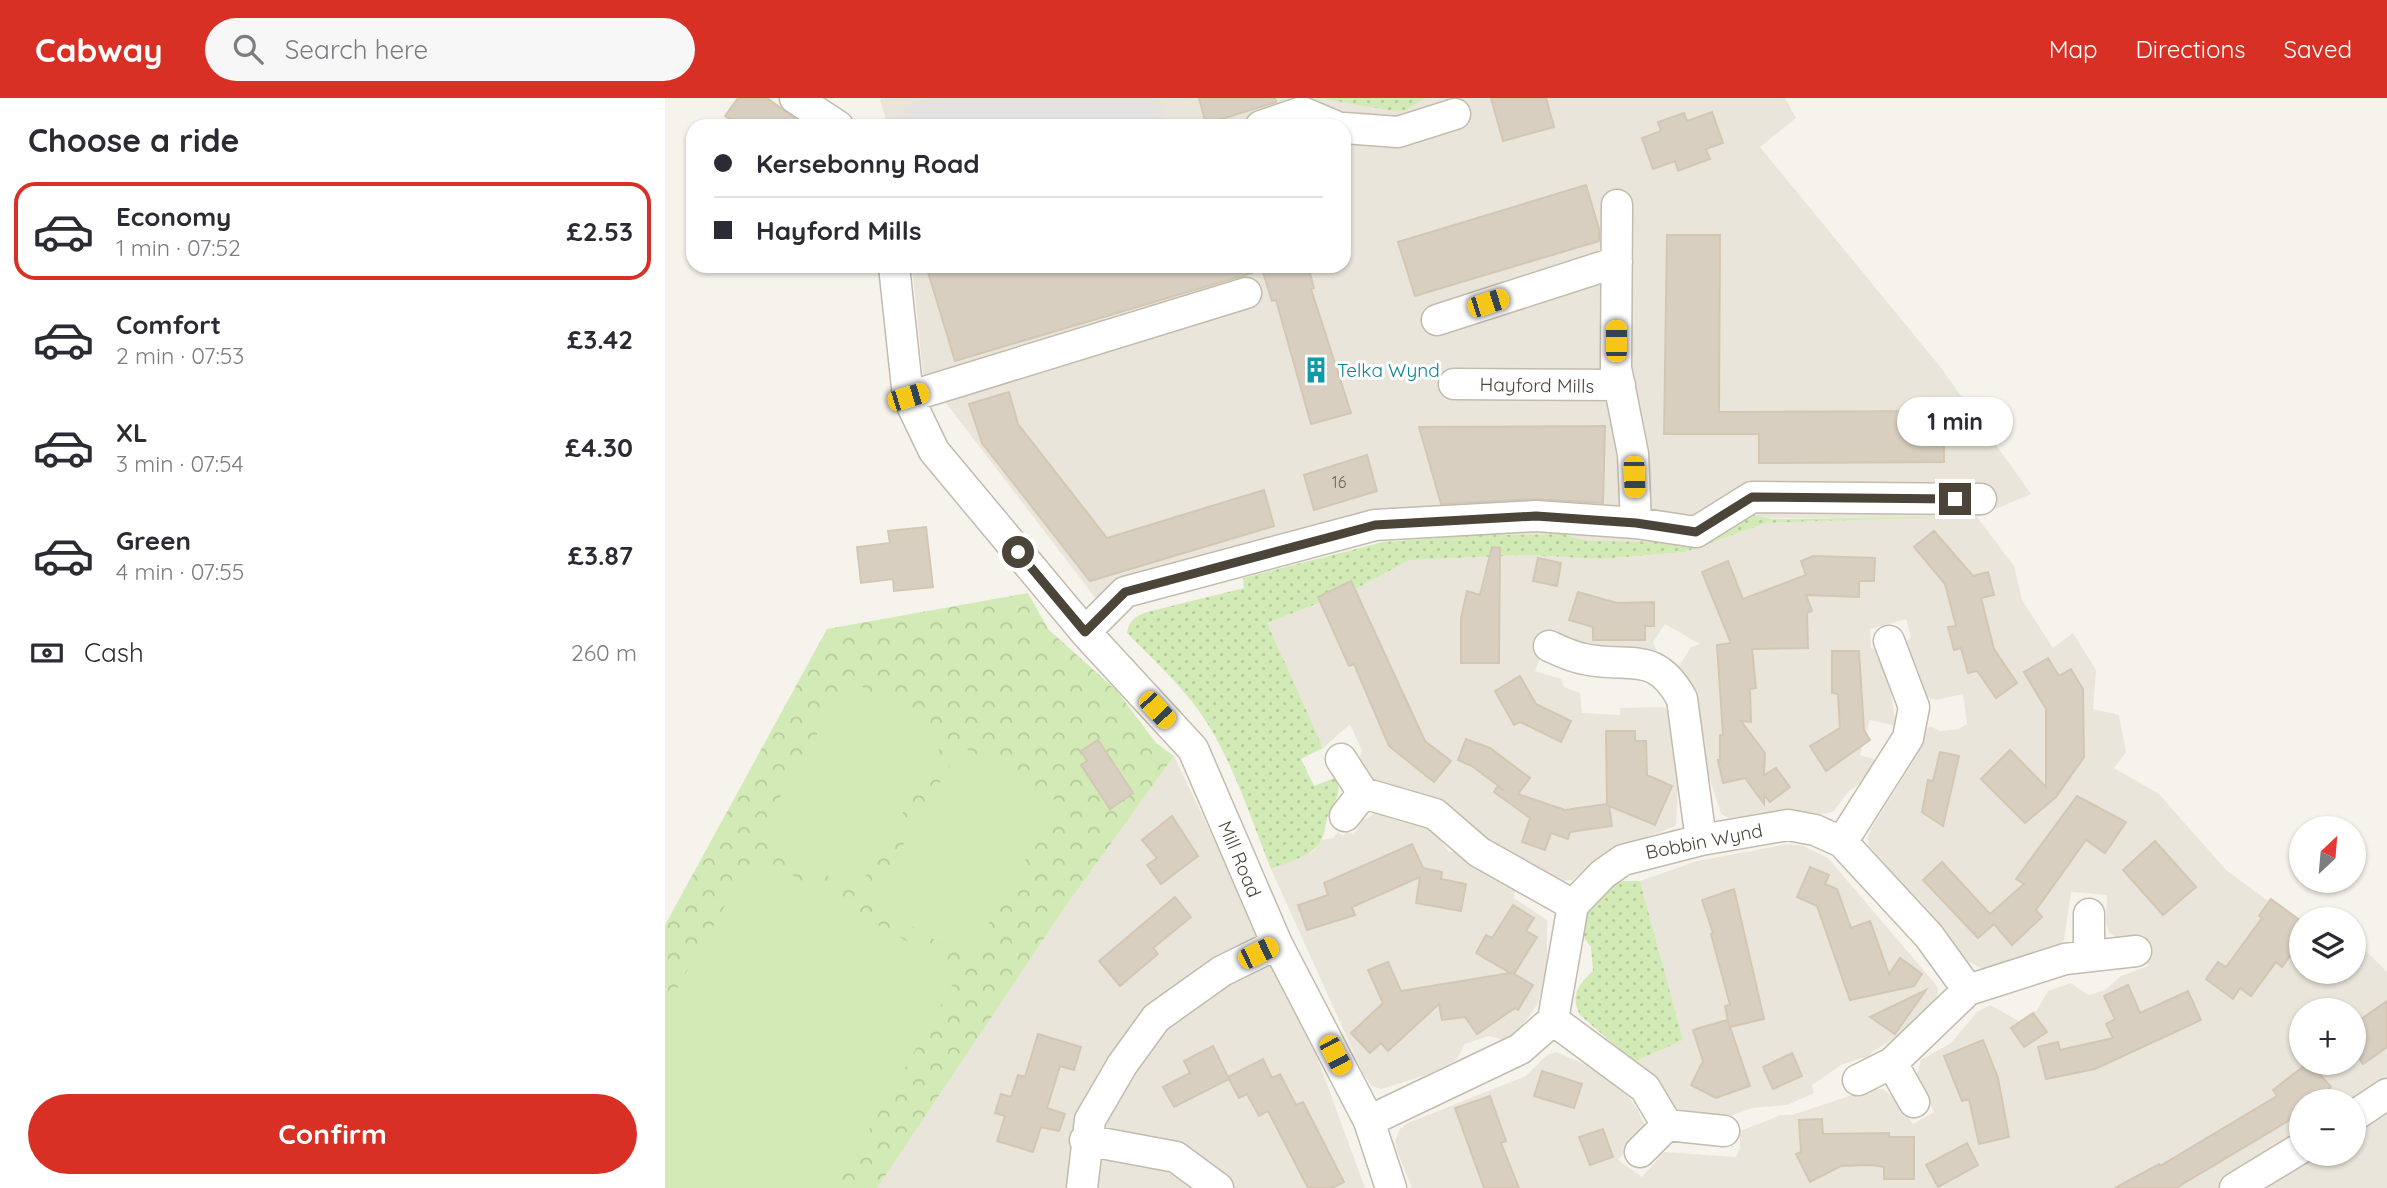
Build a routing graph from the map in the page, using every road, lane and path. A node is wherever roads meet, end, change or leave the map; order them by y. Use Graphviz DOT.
graph roads {
  1 [pos="795,98"];
  2 [pos="1300,105"];
  3 [pos="1455,113"];
  4 [pos="827,119"];
  5 [pos="1274,119"];
  6 [pos="1323,119"];
  7 [pos="1351,129"];
  8 [pos="1616,205"];
  9 [pos="1617,262"];
  10 [pos="895,273"];
  11 [pos="1246,293"];
  12 [pos="1437,320"];
  13 [pos="1454,384"];
  14 [pos="1620,386"];
  15 [pos="908,397"];
  16 [pos="1981,499"];
  17 [pos="1636,523"];
  18 [pos="1085,632"];
  19 [pos="1889,641"];
  20 [pos="1549,646"];
  21 [pos="1341,759"];
  22 [pos="1363,793"];
  23 [pos="1345,817"];
  24 [pos="1701,840"];
  25 [pos="1842,842"];
  26 [pos="1573,905"];
  27 [pos="2089,914"];
  28 [pos="1277,944"];
  29 [pos="2136,951"];
  30 [pos="2089,955"];
  31 [pos="1968,990"];
  32 [pos="1553,1020"];
  33 [pos="1892,1063"];
  34 [pos="1858,1080"];
  35 [pos="2386,1099"];
  36 [pos="1914,1102"];
  37 [pos="2366,1110"];
  38 [pos="1369,1121"];
  39 [pos="1667,1125"];
  40 [pos="1724,1131"];
  41 [pos="1085,1140"];
  42 [pos="1640,1152"];
  43 [pos="2289,1155"];
  44 [pos="1082,1188"];
  45 [pos="1217,1188"];
  46 [pos="1391,1188"];
  47 [pos="2235,1188"];
  1 -- 4 [label="street"];
  2 -- 5 [label="street"];
  2 -- 6 [label="street"];
  3 -- 7 [label="street"];
  8 -- 9 [label="street, Hayford Mills"];
  9 -- 12 [label="street"];
  9 -- 14 [label="street, Hayford Mills"];
  10 -- 15 [label="street, Mill Road"];
  11 -- 15 [label="street"];
  13 -- 14 [label="street, Hayford Mills"];
  14 -- 17 [label="street, Hayford Mills"];
  15 -- 18 [label="street, Mill Road"];
  16 -- 17 [label="street"];
  17 -- 18 [label="street"];
  18 -- 28 [label="street, Mill Road"];
  19 -- 25 [label="street"];
  20 -- 24 [label="street"];
  21 -- 22 [label="street"];
  22 -- 23 [label="street"];
  22 -- 26 [label="street"];
  24 -- 25 [label="street, Bobbin Wynd"];
  24 -- 26 [label="street, Bobbin Wynd"];
  25 -- 31 [label="street, Bobbin Wynd"];
  26 -- 32 [label="street"];
  27 -- 30 [label="street"];
  28 -- 38 [label="street, Mill Road"];
  28 -- 41 [label="street"];
  29 -- 30 [label="street"];
  30 -- 31 [label="street"];
  31 -- 33 [label="street"];
  32 -- 38 [label="street"];
  32 -- 39 [label="street"];
  33 -- 34 [label="street"];
  33 -- 36 [label="street"];
  35 -- 37 [label="street"];
  38 -- 46 [label="street, Mill Road"];
  39 -- 40 [label="street"];
  39 -- 42 [label="street"];
  41 -- 44 [label="street"];
  41 -- 45 [label="street"];
  43 -- 47 [label="street"];
}
